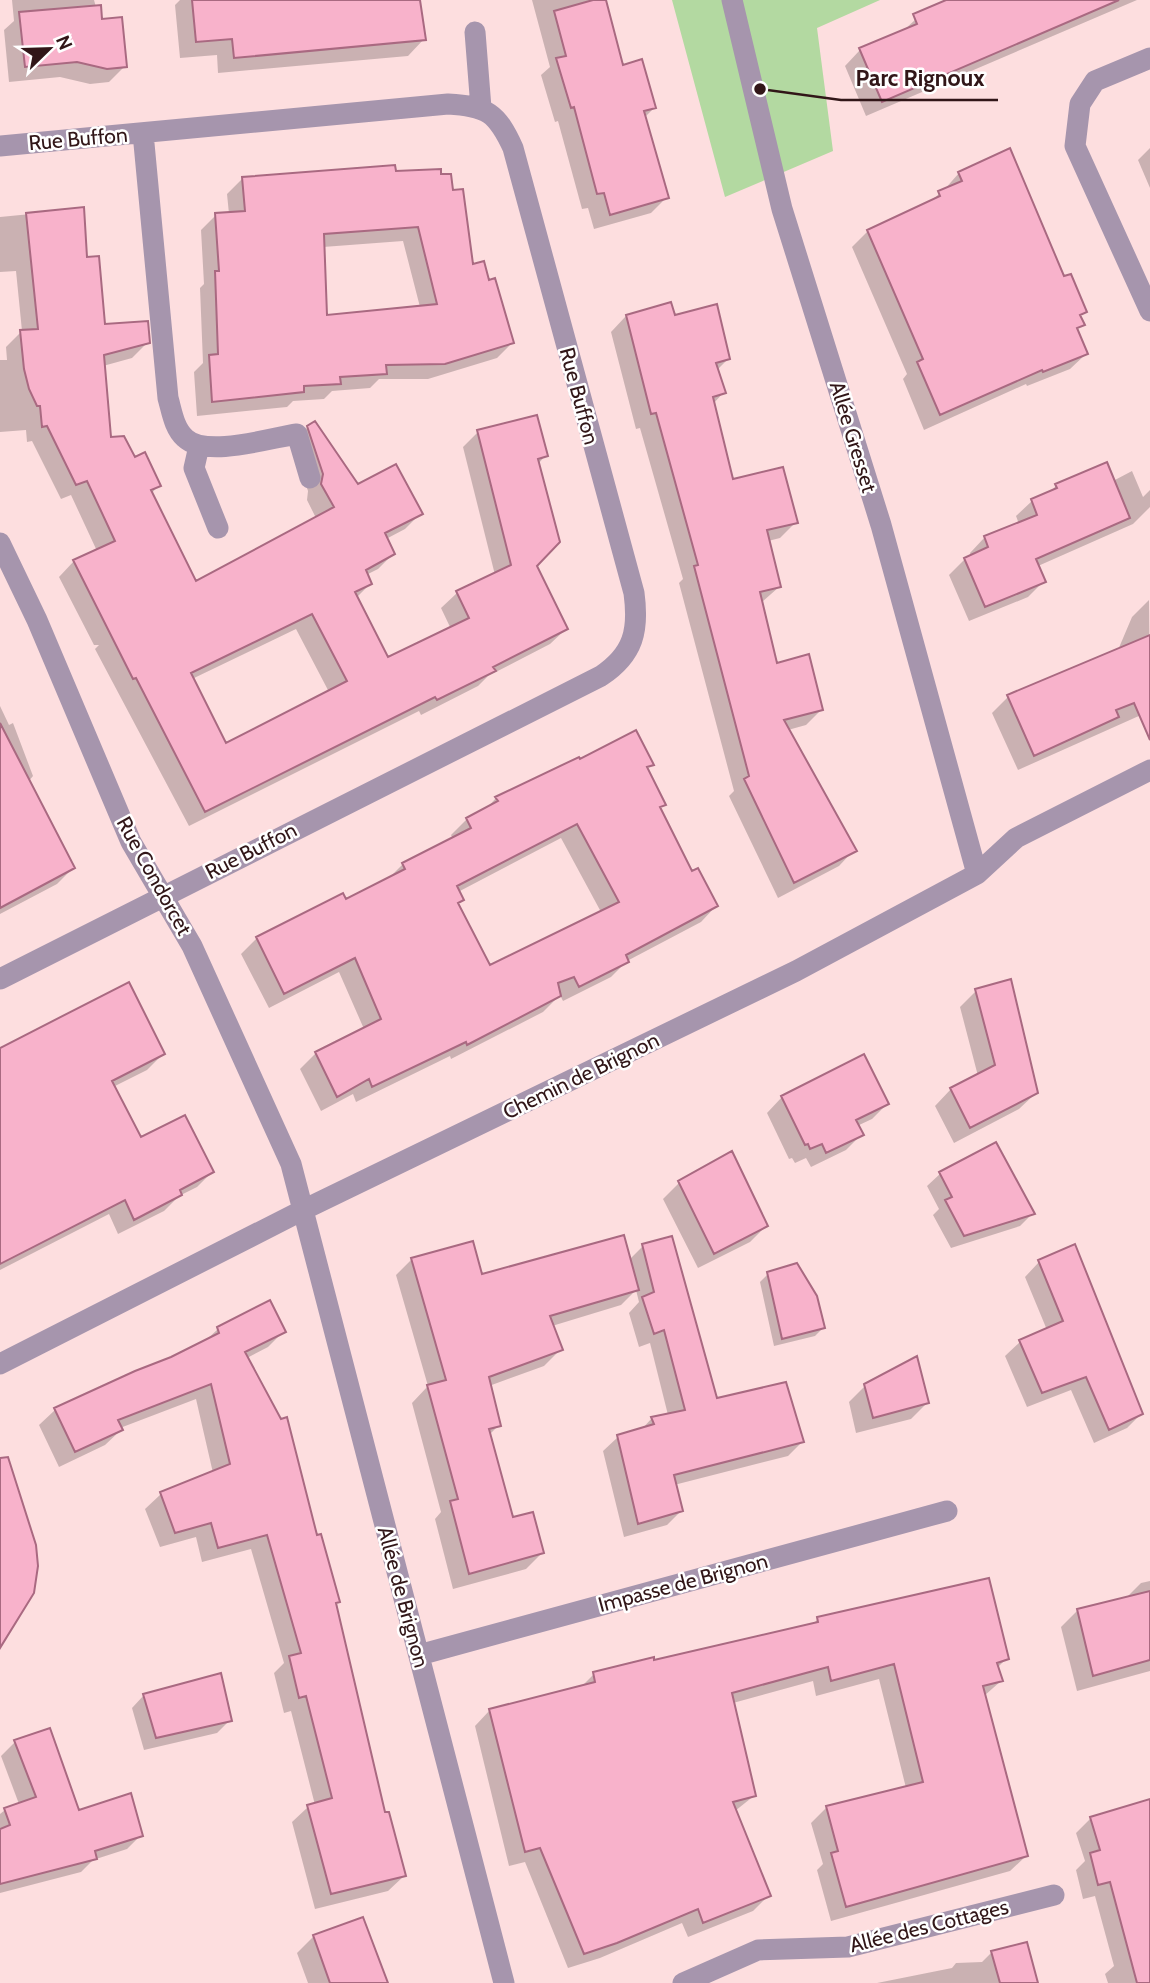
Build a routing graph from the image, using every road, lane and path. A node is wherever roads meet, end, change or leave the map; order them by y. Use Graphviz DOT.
graph roads {
  1 [pos="732,0"];
  2 [pos="475,32"];
  3 [pos="1150,58"];
  4 [pos="481,108"];
  5 [pos="143,133"];
  6 [pos="0,146"];
  7 [pos="1150,311"];
  8 [pos="199,446"];
  9 [pos="310,478"];
  10 [pos="219,528"];
  11 [pos="0,543"];
  12 [pos="1150,770"];
  13 [pos="977,874"];
  14 [pos="162,896"];
  15 [pos="0,979"];
  16 [pos="303,1210"];
  17 [pos="0,1364"];
  18 [pos="947,1511"];
  19 [pos="419,1655"];
  20 [pos="1054,1895"];
  21 [pos="504,1983"];
  22 [pos="683,1983"];
  1 -- 13 [label="street, Allée Gresset"];
  2 -- 4 [label="street"];
  3 -- 7 [label="street"];
  4 -- 5 [label="street, Rue Buffon"];
  4 -- 14 [label="street, Rue Buffon"];
  5 -- 6 [label="street, Rue Buffon"];
  5 -- 8 [label="street"];
  8 -- 9 [label="street"];
  8 -- 10 [label="street"];
  11 -- 14 [label="street, Rue Condorcet"];
  12 -- 13 [label="street, Chemin de Brignon"];
  13 -- 16 [label="street, Chemin de Brignon"];
  14 -- 15 [label="street, Rue Buffon"];
  14 -- 16 [label="street, Rue Condorcet"];
  16 -- 17 [label="street, Chemin de Brignon"];
  16 -- 19 [label="street, Allée de Brignon"];
  18 -- 19 [label="street, Impasse de Brignon"];
  19 -- 21 [label="street, Allée de Brignon"];
  20 -- 22 [label="street, Allée des Cottages"];
}
